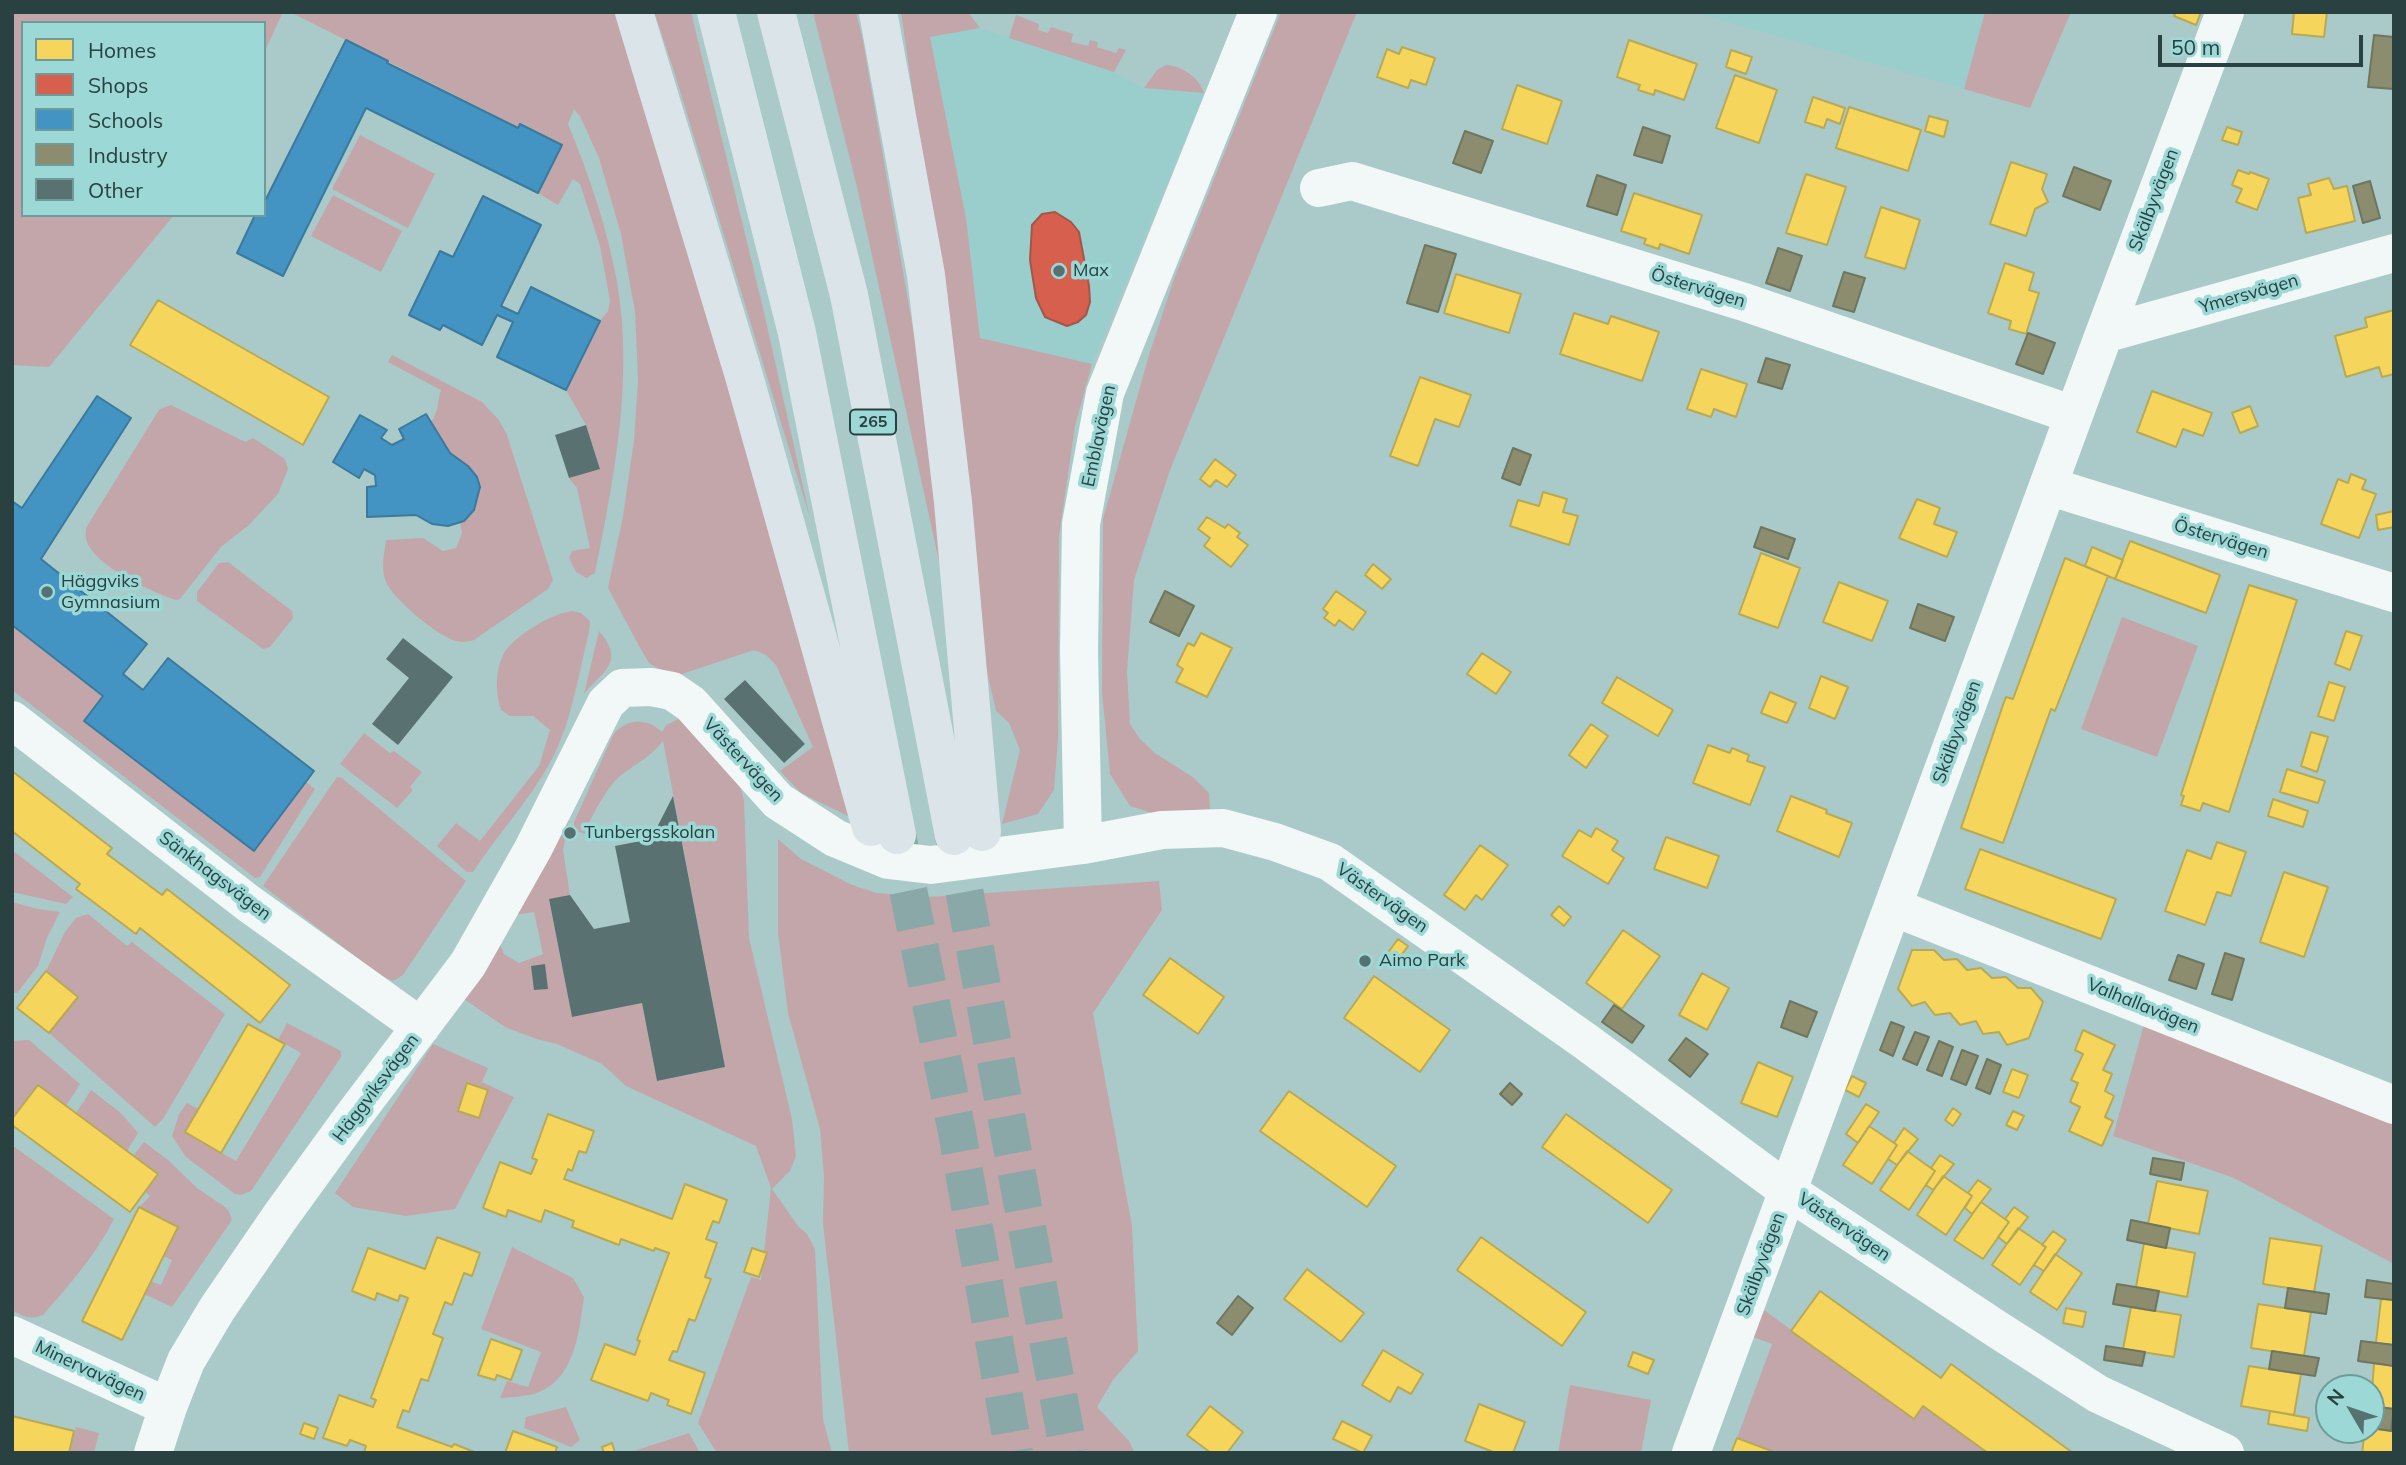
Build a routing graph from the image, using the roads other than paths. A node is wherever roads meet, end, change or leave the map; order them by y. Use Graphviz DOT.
graph roads {
  1 [pos="634,12"];
  2 [pos="716,12"];
  3 [pos="776,12"];
  4 [pos="878,12"];
  5 [pos="1258,12"];
  6 [pos="2225,12"];
  7 [pos="1319,188"];
  8 [pos="2394,253"];
  9 [pos="2104,334"];
  10 [pos="2074,415"];
  11 [pos="2048,486"];
  12 [pos="2394,593"];
  13 [pos="12,720"];
  14 [pos="596,720"];
  15 [pos="1083,845"];
  16 [pos="1893,907"];
  17 [pos="421,1027"];
  18 [pos="2394,1105"];
  19 [pos="1788,1191"];
  20 [pos="12,1335"];
  21 [pos="168,1407"];
  22 [pos="153,1453"];
  23 [pos="1691,1453"];
  24 [pos="2225,1453"];
  1 -- 2 [label="highway"];
  3 -- 4 [label="highway, 265"];
  5 -- 15 [label="street, Emblavägen"];
  6 -- 9 [label="street, Skälbyvägen"];
  7 -- 10 [label="street, Östervägen"];
  8 -- 9 [label="street, Ymersvägen"];
  9 -- 10 [label="street, Skälbyvägen"];
  10 -- 11 [label="street, Skälbyvägen"];
  11 -- 12 [label="street, Östervägen"];
  11 -- 16 [label="street, Skälbyvägen"];
  13 -- 17 [label="street, Sänkhagsvägen"];
  14 -- 15 [label="street, Västervägen"];
  14 -- 17 [label="street, Häggviksvägen"];
  15 -- 19 [label="street, Västervägen"];
  16 -- 18 [label="street, Valhallavägen"];
  16 -- 19 [label="street, Skälbyvägen"];
  17 -- 21 [label="street, Häggviksvägen"];
  19 -- 23 [label="street, Skälbyvägen"];
  19 -- 24 [label="street, Västervägen"];
  20 -- 21 [label="street, Minervavägen"];
  21 -- 22 [label="street, Häggviksvägen"];
}
